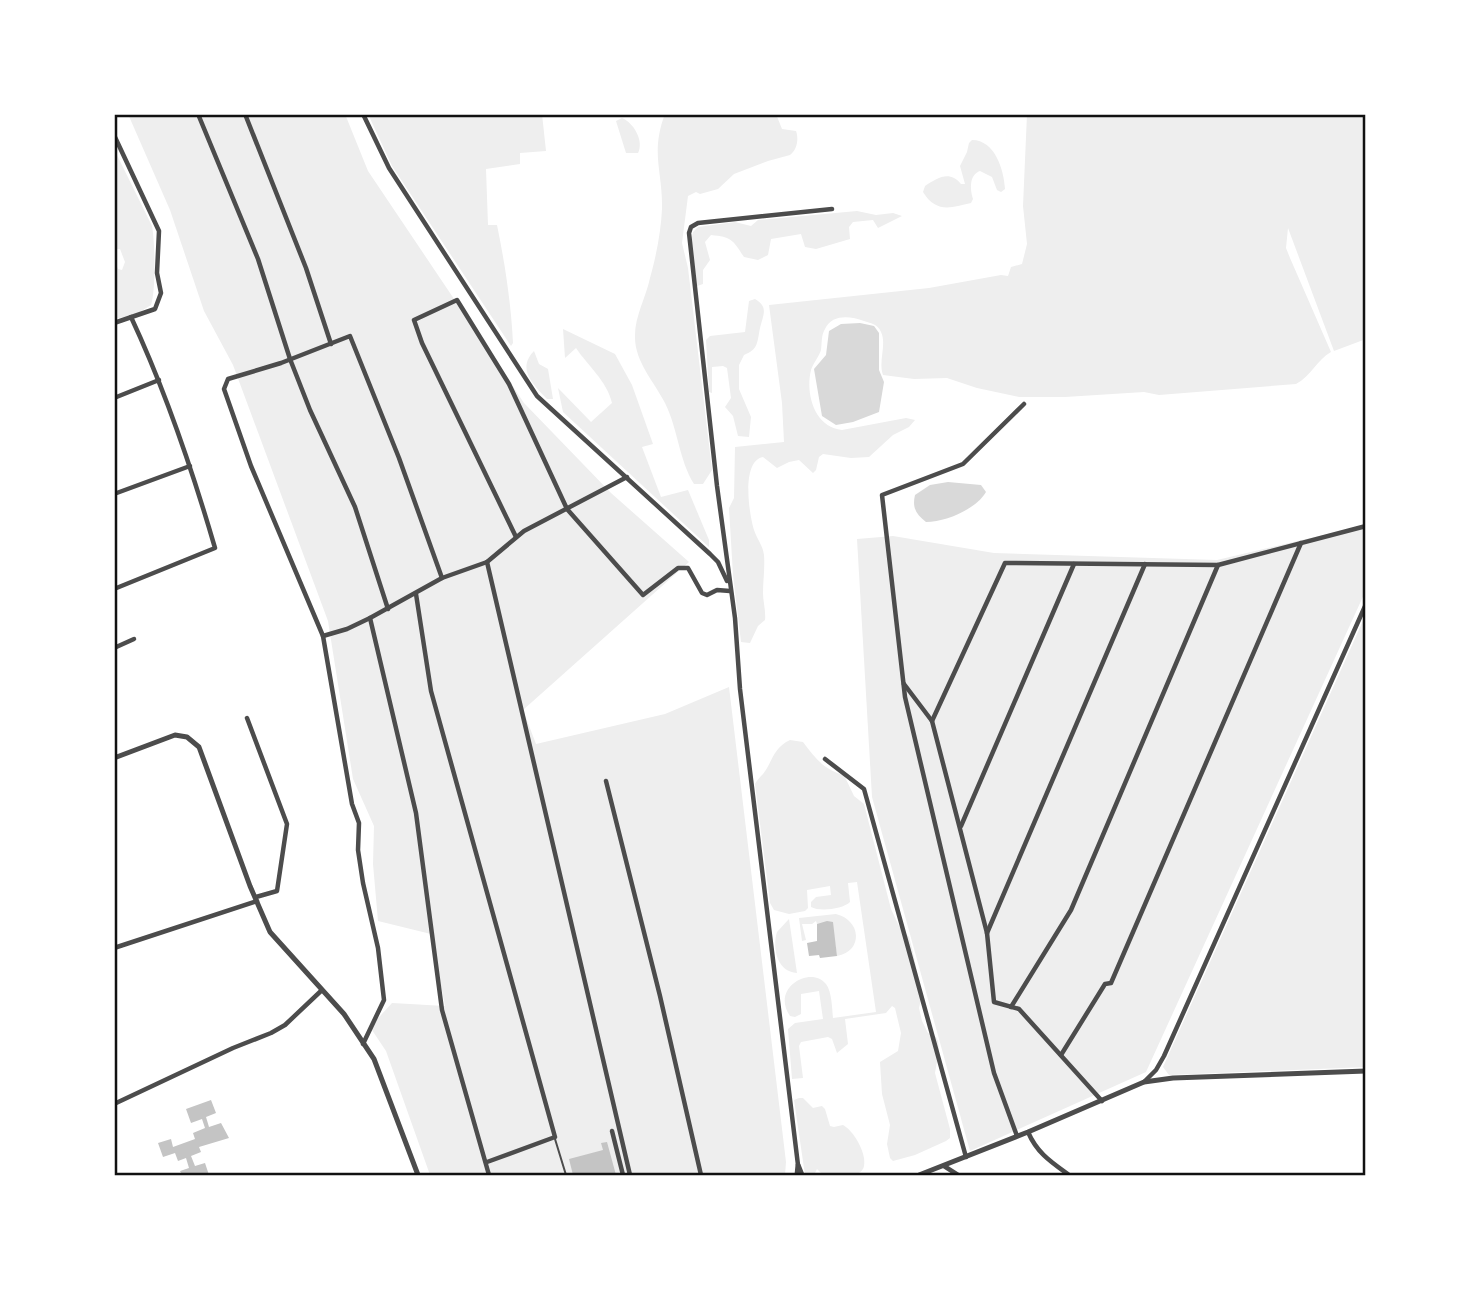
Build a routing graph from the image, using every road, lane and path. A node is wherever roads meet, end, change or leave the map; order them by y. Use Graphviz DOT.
graph roads {
  1 [pos="198,114"];
  2 [pos="245,114"];
  3 [pos="363,114"];
  4 [pos="114,135"];
  5 [pos="832,209"];
  6 [pos="131,317"];
  7 [pos="114,323"];
  8 [pos="331,344"];
  9 [pos="290,359"];
  10 [pos="159,380"];
  11 [pos="114,398"];
  12 [pos="1024,404"];
  13 [pos="190,466"];
  14 [pos="627,477"];
  15 [pos="114,494"];
  16 [pos="567,509"];
  17 [pos="1366,526"];
  18 [pos="516,537"];
  19 [pos="1301,543"];
  20 [pos="487,562"];
  21 [pos="1074,564"];
  22 [pos="1145,564"];
  23 [pos="1218,565"];
  24 [pos="442,578"];
  25 [pos="114,589"];
  26 [pos="730,592"];
  27 [pos="416,594"];
  28 [pos="1366,604"];
  29 [pos="387,609"];
  30 [pos="370,618"];
  31 [pos="323,636"];
  32 [pos="134,639"];
  33 [pos="114,648"];
  34 [pos="903,684"];
  35 [pos="247,718"];
  36 [pos="932,721"];
  37 [pos="114,758"];
  38 [pos="825,759"];
  39 [pos="607,781"];
  40 [pos="961,826"];
  41 [pos="256,899"];
  42 [pos="987,933"];
  43 [pos="114,948"];
  44 [pos="322,990"];
  45 [pos="1011,1006"];
  46 [pos="363,1044"];
  47 [pos="1061,1055"];
  48 [pos="1366,1071"];
  49 [pos="1143,1082"];
  50 [pos="1102,1101"];
  51 [pos="114,1104"];
  52 [pos="612,1131"];
  53 [pos="1028,1132"];
  54 [pos="1017,1136"];
  55 [pos="555,1137"];
  56 [pos="966,1157"];
  57 [pos="486,1162"];
  58 [pos="798,1165"];
  59 [pos="944,1166"];
  60 [pos="418,1175"];
  61 [pos="489,1175"];
  62 [pos="566,1175"];
  63 [pos="623,1175"];
  64 [pos="629,1175"];
  65 [pos="701,1175"];
  66 [pos="800,1175"];
  67 [pos="919,1175"];
  68 [pos="958,1175"];
  69 [pos="1069,1175"];
  1 -- 9 [label="street"];
  2 -- 8 [label="street"];
  3 -- 14 [label="street"];
  4 -- 6 [label="street"];
  5 -- 26 [label="street"];
  6 -- 7 [label="street"];
  6 -- 10 [label="street"];
  8 -- 9 [label="street"];
  8 -- 24 [label="street"];
  9 -- 29 [label="street"];
  9 -- 31 [label="street"];
  10 -- 11 [label="street"];
  10 -- 13 [label="street"];
  12 -- 34 [label="street"];
  13 -- 15 [label="street"];
  13 -- 25 [label="street"];
  14 -- 16 [label="street"];
  14 -- 26 [label="street"];
  16 -- 18 [label="street"];
  16 -- 18 [label="street"];
  16 -- 26 [label="street"];
  17 -- 19 [label="street"];
  18 -- 20 [label="street"];
  19 -- 23 [label="street"];
  19 -- 47 [label="street"];
  20 -- 24 [label="street"];
  20 -- 64 [label="street"];
  21 -- 22 [label="street"];
  21 -- 36 [label="street"];
  21 -- 40 [label="street"];
  22 -- 23 [label="street"];
  22 -- 42 [label="street"];
  23 -- 45 [label="street"];
  24 -- 27 [label="street"];
  26 -- 58 [label="street"];
  27 -- 29 [label="street"];
  27 -- 55 [label="street"];
  28 -- 49 [label="street"];
  29 -- 30 [label="street"];
  30 -- 31 [label="street"];
  30 -- 57 [label="street"];
  31 -- 46 [label="street"];
  32 -- 33 [label="street"];
  34 -- 36 [label="street"];
  34 -- 54 [label="street"];
  35 -- 41 [label="street"];
  36 -- 40 [label="street"];
  37 -- 41 [label="street"];
  38 -- 56 [label="street"];
  39 -- 65 [label="street"];
  40 -- 42 [label="street"];
  41 -- 43 [label="street"];
  41 -- 44 [label="street"];
  42 -- 45 [label="street"];
  44 -- 46 [label="street"];
  44 -- 51 [label="street"];
  45 -- 47 [label="street"];
  46 -- 60 [label="street"];
  47 -- 50 [label="street"];
  48 -- 49 [label="street"];
  49 -- 50 [label="street"];
  50 -- 53 [label="street"];
  52 -- 63 [label="street"];
  53 -- 54 [label="street"];
  53 -- 69 [label="street"];
  54 -- 56 [label="street"];
  55 -- 57 [label="street"];
  55 -- 62 [label="lane"];
  56 -- 59 [label="street"];
  57 -- 61 [label="street"];
  58 -- 66 [label="street"];
  59 -- 67 [label="street"];
  59 -- 68 [label="street"];
}
